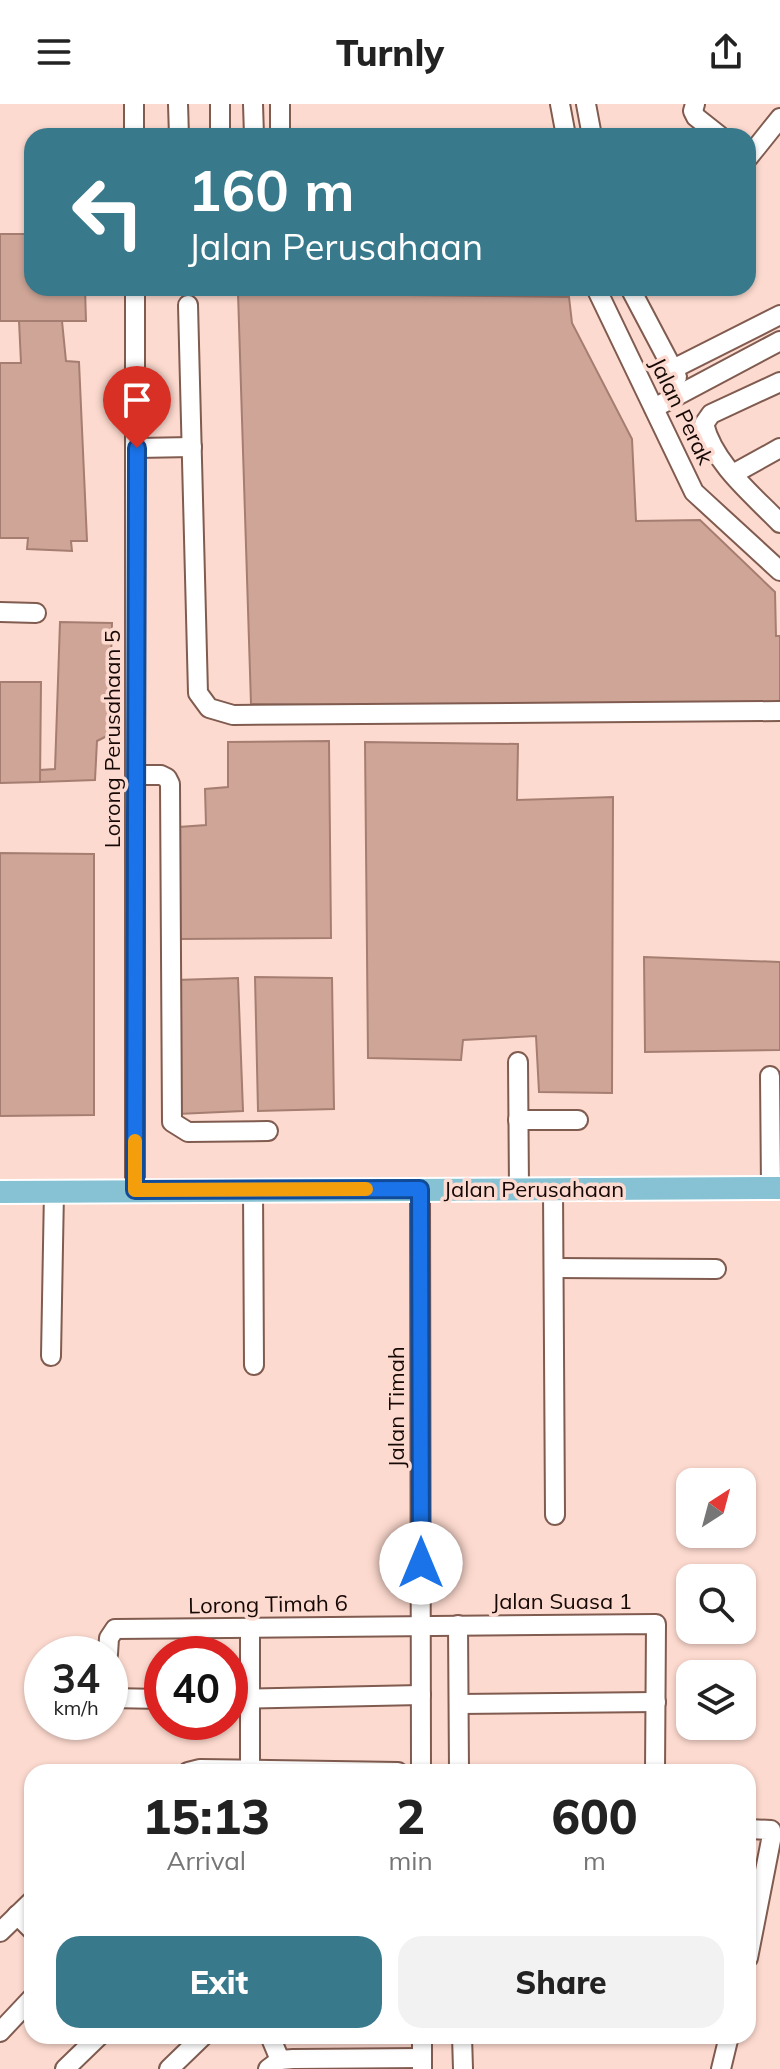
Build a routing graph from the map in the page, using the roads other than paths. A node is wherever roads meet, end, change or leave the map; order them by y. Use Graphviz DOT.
graph roads {
  1 [pos="134,104"];
  2 [pos="178,104"];
  3 [pos="220,104"];
  4 [pos="253,104"];
  5 [pos="280,104"];
  6 [pos="560,104"];
  7 [pos="586,104"];
  8 [pos="695,104"];
  9 [pos="780,118"];
  10 [pos="134,128"];
  11 [pos="179,128"];
  12 [pos="220,128"];
  13 [pos="254,128"];
  14 [pos="280,128"];
  15 [pos="564,128"];
  16 [pos="590,128"];
  17 [pos="710,128"];
  18 [pos="756,149"];
  19 [pos="135,296"];
  20 [pos="600,296"];
  21 [pos="634,296"];
  22 [pos="188,305"];
  23 [pos="780,315"];
  24 [pos="780,341"];
  25 [pos="673,369"];
  26 [pos="780,382"];
  27 [pos="685,392"];
  28 [pos="654,408"];
  29 [pos="192,447"];
  30 [pos="137,448"];
  31 [pos="780,448"];
  32 [pos="733,474"];
  33 [pos="780,523"];
  34 [pos="780,571"];
  35 [pos="0,612"];
  36 [pos="36,613"];
  37 [pos="780,711"];
  38 [pos="136,775"];
  39 [pos="518,1062"];
  40 [pos="770,1076"];
  41 [pos="518,1120"];
  42 [pos="578,1120"];
  43 [pos="268,1131"];
  44 [pos="775,1188"];
  45 [pos="253,1189"];
  46 [pos="420,1189"];
  47 [pos="519,1189"];
  48 [pos="553,1189"];
  49 [pos="135,1190"];
  50 [pos="54,1191"];
  51 [pos="0,1192"];
  52 [pos="556,1268"];
  53 [pos="716,1269"];
  54 [pos="51,1356"];
  55 [pos="254,1365"];
  56 [pos="555,1515"];
  57 [pos="421,1625"];
  58 [pos="458,1625"];
  59 [pos="250,1628"];
  60 [pos="110,1636"];
  61 [pos="421,1695"];
  62 [pos="250,1698"];
  63 [pos="656,1702"];
  64 [pos="459,1704"];
  65 [pos="250,1764"];
  66 [pos="421,1764"];
  67 [pos="459,1764"];
  68 [pos="655,1764"];
  69 [pos="756,1829"];
  70 [pos="756,1902"];
  71 [pos="24,1908"];
  72 [pos="17,1915"];
  73 [pos="24,1922"];
  74 [pos="0,1932"];
  75 [pos="24,2006"];
  76 [pos="0,2032"];
  77 [pos="91,2044"];
  78 [pos="195,2044"];
  79 [pos="271,2044"];
  80 [pos="462,2044"];
  81 [pos="727,2044"];
  82 [pos="387,2063"];
  83 [pos="422,2063"];
  84 [pos="274,2064"];
  85 [pos="65,2069"];
  86 [pos="169,2069"];
  87 [pos="463,2069"];
  88 [pos="721,2069"];
  1 -- 10 [label="street"];
  2 -- 11 [label="street"];
  3 -- 12 [label="street"];
  4 -- 13 [label="street"];
  5 -- 14 [label="street"];
  6 -- 15 [label="street"];
  7 -- 16 [label="street"];
  8 -- 17 [label="street"];
  9 -- 18 [label="street"];
  19 -- 30 [label="street, Lorong Perusahaan 5"];
  20 -- 28 [label="street, Jalan Perak"];
  21 -- 25 [label="street"];
  22 -- 29 [label="street"];
  23 -- 25 [label="street"];
  24 -- 27 [label="street"];
  25 -- 27 [label="street"];
  26 -- 32 [label="street"];
  27 -- 28 [label="street"];
  28 -- 34 [label="street, Jalan Perak"];
  29 -- 30 [label="street"];
  29 -- 37 [label="street"];
  30 -- 38 [label="street, Lorong Perusahaan 5"];
  31 -- 32 [label="street"];
  32 -- 33 [label="street"];
  35 -- 36 [label="street"];
  38 -- 43 [label="street"];
  38 -- 49 [label="street, Lorong Perusahaan 5"];
  39 -- 41 [label="street"];
  40 -- 44 [label="street"];
  41 -- 42 [label="street"];
  41 -- 47 [label="street"];
  44 -- 48 [label="main road, Jalan Perusahaan"];
  45 -- 46 [label="main road, Jalan Perusahaan"];
  45 -- 49 [label="main road, Jalan Perusahaan"];
  45 -- 55 [label="street"];
  46 -- 47 [label="main road, Jalan Perusahaan"];
  46 -- 57 [label="street, Jalan Timah"];
  47 -- 48 [label="main road, Jalan Perusahaan"];
  48 -- 52 [label="street"];
  49 -- 50 [label="main road, Jalan Perusahaan"];
  50 -- 51 [label="main road, Jalan Perusahaan"];
  50 -- 54 [label="street"];
  52 -- 53 [label="street"];
  52 -- 56 [label="street"];
  57 -- 58 [label="street, Jalan Suasa 1"];
  57 -- 59 [label="street, Lorong Timah 6"];
  57 -- 61 [label="street, Jalan Timah"];
  58 -- 63 [label="street, Jalan Suasa 1"];
  58 -- 64 [label="street"];
  59 -- 60 [label="street, Lorong Timah 6"];
  59 -- 62 [label="street"];
  61 -- 62 [label="street"];
  61 -- 66 [label="street, Jalan Timah"];
  62 -- 65 [label="street"];
  63 -- 64 [label="street"];
  63 -- 68 [label="street"];
  64 -- 67 [label="street"];
  69 -- 70 [label="street"];
  71 -- 72 [label="street"];
  72 -- 73 [label="street"];
  72 -- 74 [label="street"];
  75 -- 76 [label="street"];
  77 -- 85 [label="street"];
  78 -- 86 [label="street"];
  79 -- 84 [label="street"];
  80 -- 87 [label="street"];
  81 -- 88 [label="street"];
  82 -- 83 [label="street"];
  82 -- 84 [label="street"];
}
